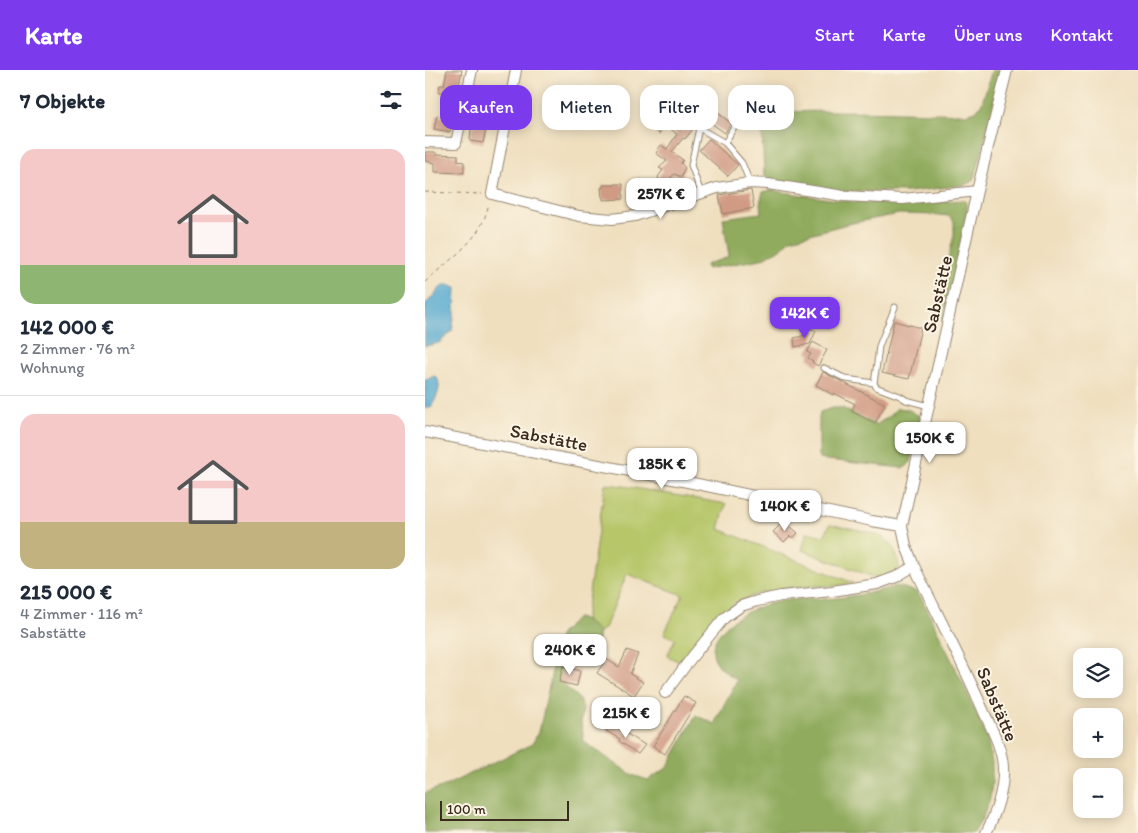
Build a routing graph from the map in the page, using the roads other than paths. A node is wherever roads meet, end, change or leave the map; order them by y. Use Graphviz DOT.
graph roads {
  1 [pos="472,70"];
  2 [pos="516,70"];
  3 [pos="1007,70"];
  4 [pos="699,130"];
  5 [pos="702,130"];
  6 [pos="733,130"];
  7 [pos="425,142"];
  8 [pos="725,144"];
  9 [pos="750,183"];
  10 [pos="977,191"];
  11 [pos="701,194"];
  12 [pos="895,307"];
  13 [pos="824,368"];
  14 [pos="874,383"];
  15 [pos="930,406"];
  16 [pos="425,432"];
  17 [pos="902,526"];
  18 [pos="914,566"];
  19 [pos="665,693"];
  20 [pos="986,833"];
  1 -- 7 [label="street"];
  2 -- 11 [label="street"];
  3 -- 10 [label="street, Sabstätte"];
  4 -- 11 [label="lane"];
  5 -- 8 [label="lane"];
  6 -- 8 [label="lane"];
  8 -- 9 [label="lane"];
  9 -- 10 [label="street"];
  9 -- 11 [label="street"];
  10 -- 15 [label="street, Sabstätte"];
  12 -- 14 [label="lane"];
  13 -- 14 [label="lane"];
  14 -- 15 [label="lane"];
  15 -- 17 [label="street, Sabstätte"];
  16 -- 17 [label="street, Sabstätte"];
  17 -- 18 [label="street, Sabstätte"];
  18 -- 19 [label="street"];
  18 -- 20 [label="street, Sabstätte"];
}
